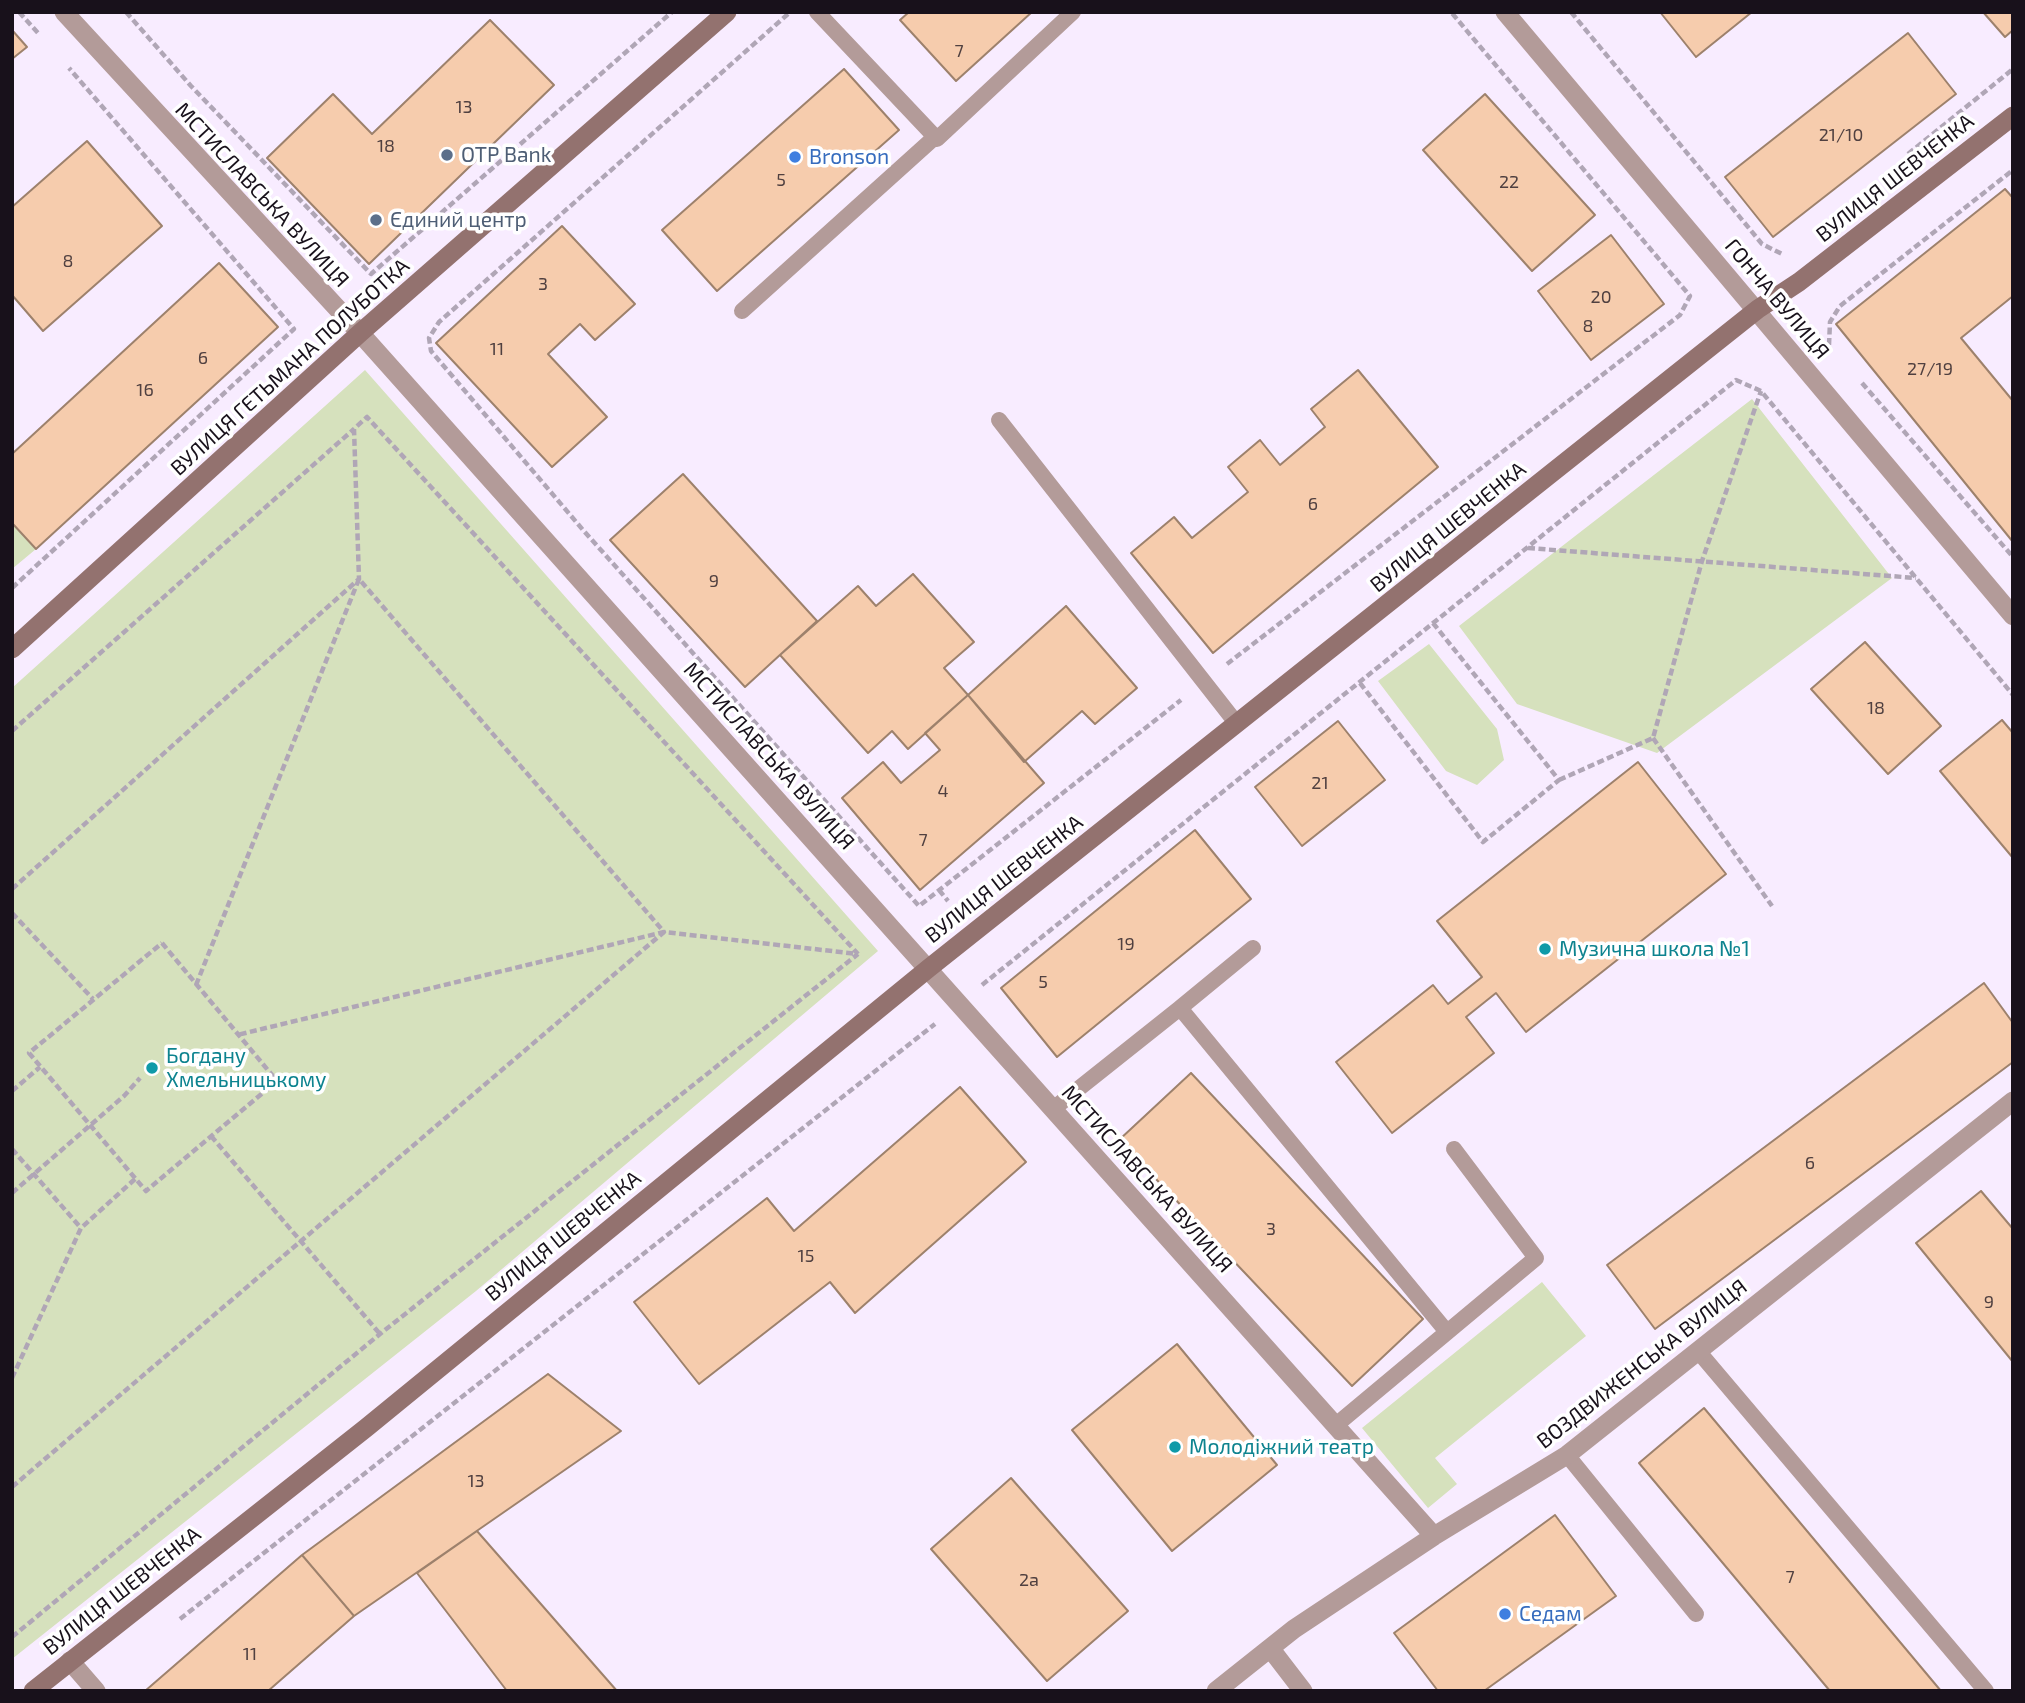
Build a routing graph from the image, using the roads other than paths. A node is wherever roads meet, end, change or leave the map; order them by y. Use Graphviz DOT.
graph roads {
  1 [pos="64,12"];
  2 [pos="727,12"];
  3 [pos="817,12"];
  4 [pos="1073,12"];
  5 [pos="1505,12"];
  6 [pos="2013,116"];
  7 [pos="935,137"];
  8 [pos="1758,309"];
  9 [pos="742,311"];
  10 [pos="359,333"];
  11 [pos="999,420"];
  12 [pos="2013,616"];
  13 [pos="13,648"];
  14 [pos="1237,724"];
  15 [pos="1253,948"];
  16 [pos="929,968"];
  17 [pos="1180,1008"];
  18 [pos="2013,1101"];
  19 [pos="1053,1108"];
  20 [pos="1454,1149"];
  21 [pos="1447,1332"];
  22 [pos="1698,1351"];
  23 [pos="1336,1425"];
  24 [pos="1567,1455"];
  25 [pos="1434,1536"];
  26 [pos="1696,1614"];
  27 [pos="1270,1648"];
  28 [pos="70,1661"];
  29 [pos="33,1691"];
  30 [pos="96,1691"];
  31 [pos="1216,1691"];
  32 [pos="1303,1691"];
  33 [pos="1986,1691"];
  1 -- 10 [label="street, МСТИСЛАВСЬКА ВУЛИЦЯ"];
  2 -- 10 [label="main road, ВУЛИЦЯ ГЕТЬМАНА ПОЛУБОТКА"];
  3 -- 7 [label="lane"];
  4 -- 7 [label="lane"];
  5 -- 8 [label="street, ГОНЧА ВУЛИЦЯ"];
  6 -- 8 [label="main road, ВУЛИЦЯ ШЕВЧЕНКА"];
  7 -- 9 [label="lane"];
  8 -- 12 [label="street, ГОНЧА ВУЛИЦЯ"];
  8 -- 14 [label="main road, ВУЛИЦЯ ШЕВЧЕНКА"];
  10 -- 13 [label="main road, ВУЛИЦЯ ГЕТЬМАНА ПОЛУБОТКА"];
  10 -- 16 [label="street, МСТИСЛАВСЬКА ВУЛИЦЯ"];
  11 -- 14 [label="lane"];
  14 -- 16 [label="main road, ВУЛИЦЯ ШЕВЧЕНКА"];
  15 -- 17 [label="lane"];
  16 -- 19 [label="street, МСТИСЛАВСЬКА ВУЛИЦЯ"];
  16 -- 28 [label="main road, ВУЛИЦЯ ШЕВЧЕНКА"];
  17 -- 19 [label="lane"];
  17 -- 21 [label="lane"];
  18 -- 22 [label="street, ВОЗДВИЖЕНСЬКА ВУЛИЦЯ"];
  19 -- 23 [label="street, МСТИСЛАВСЬКА ВУЛИЦЯ"];
  20 -- 21 [label="lane"];
  21 -- 23 [label="lane"];
  22 -- 24 [label="street, ВОЗДВИЖЕНСЬКА ВУЛИЦЯ"];
  22 -- 33 [label="lane"];
  23 -- 25 [label="street, МСТИСЛАВСЬКА ВУЛИЦЯ"];
  24 -- 25 [label="street, ВОЗДВИЖЕНСЬКА ВУЛИЦЯ"];
  24 -- 26 [label="lane"];
  25 -- 27 [label="street, ВОЗДВИЖЕНСЬКА ВУЛИЦЯ"];
  27 -- 31 [label="street, ВОЗДВИЖЕНСЬКА ВУЛИЦЯ"];
  27 -- 32 [label="street"];
  28 -- 29 [label="main road, ВУЛИЦЯ ШЕВЧЕНКА"];
  28 -- 30 [label="street"];
}
